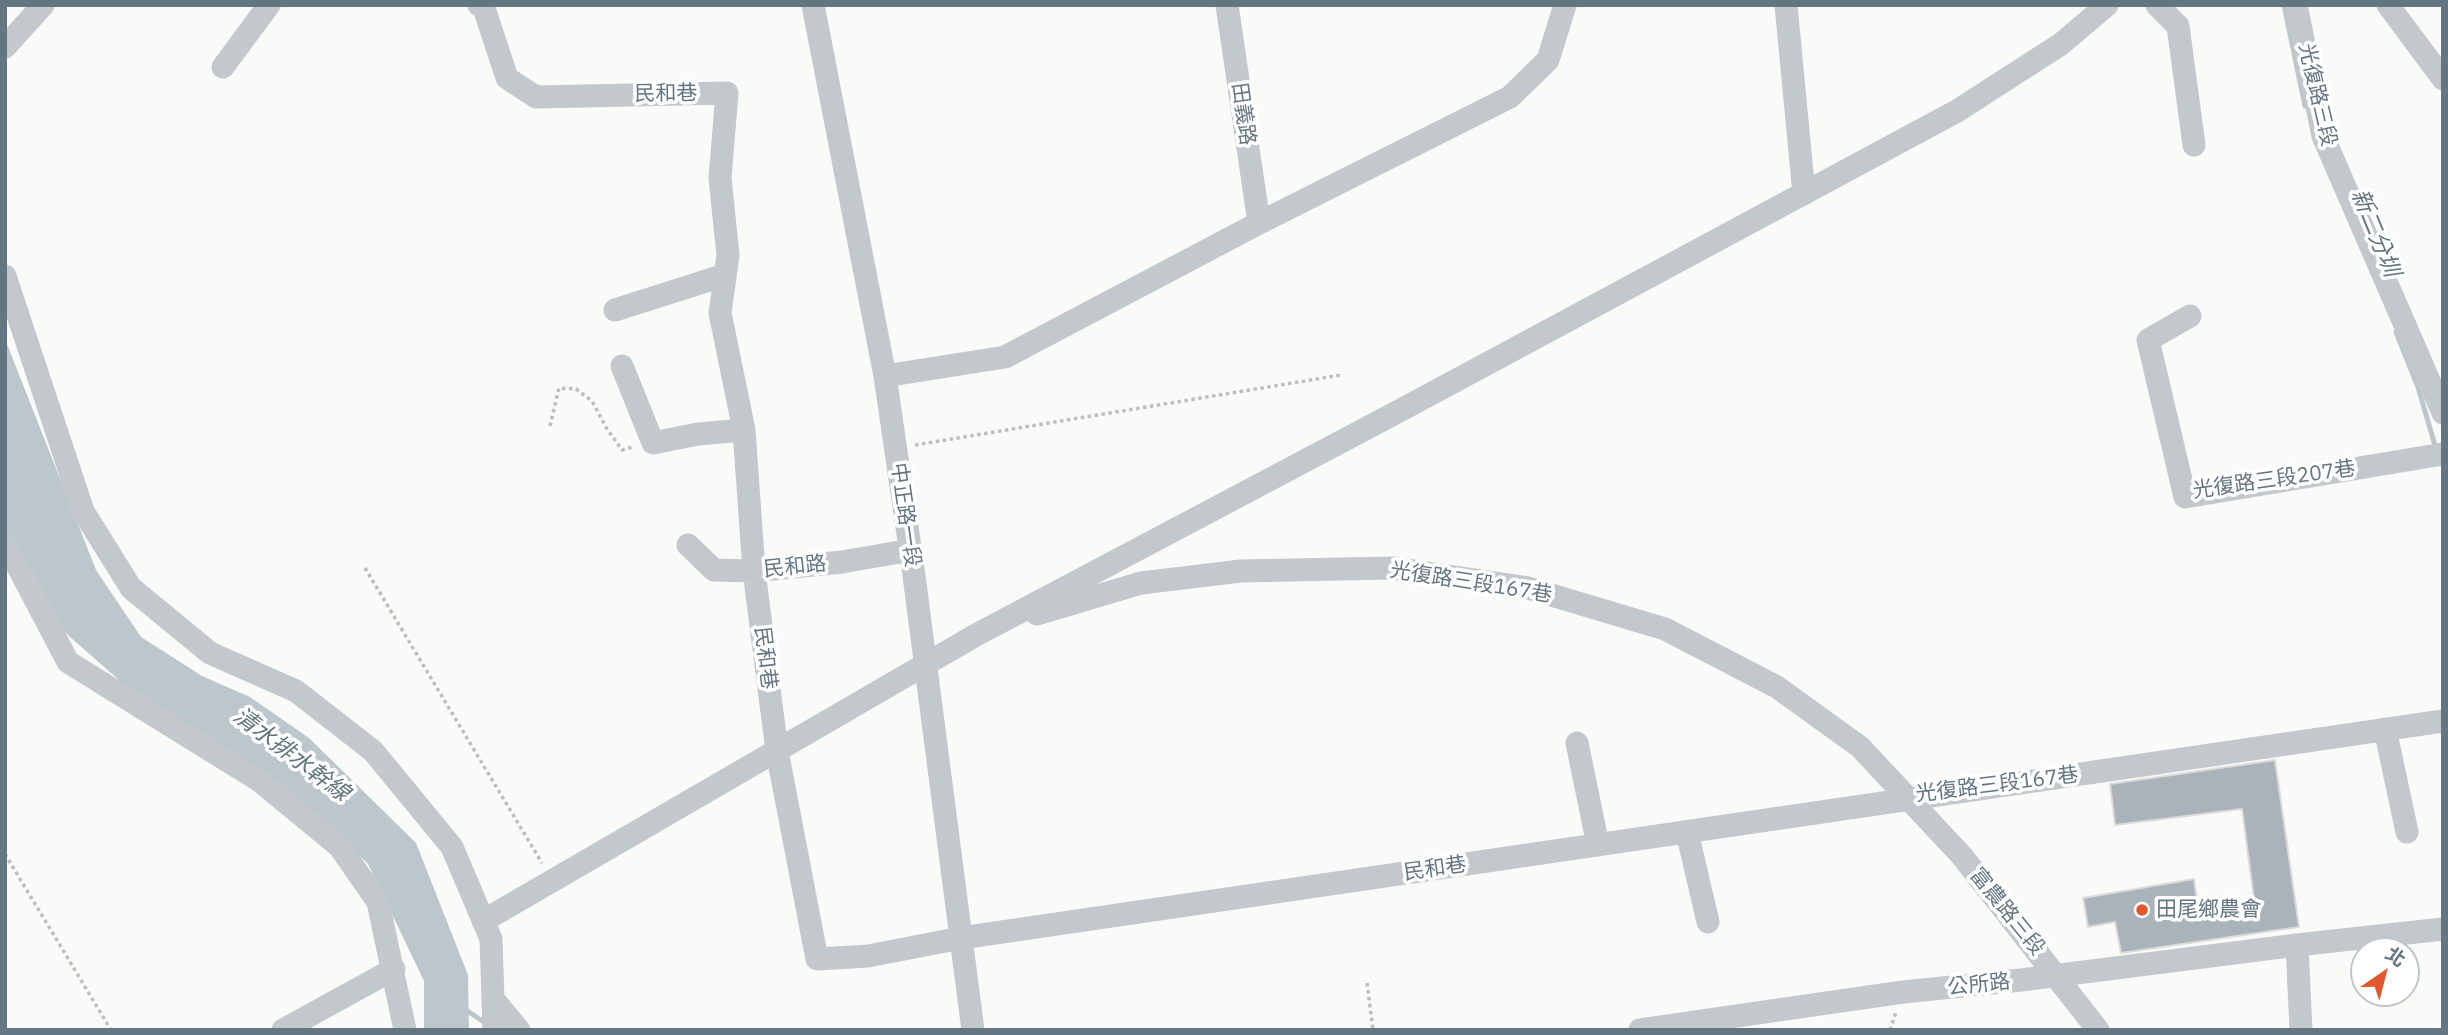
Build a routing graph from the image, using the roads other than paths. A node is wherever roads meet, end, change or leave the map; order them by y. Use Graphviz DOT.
graph roads {
  1 [pos="43,5"];
  2 [pos="269,5"];
  3 [pos="479,5"];
  4 [pos="813,5"];
  5 [pos="1227,5"];
  6 [pos="1565,5"];
  7 [pos="1786,5"];
  8 [pos="2107,5"];
  9 [pos="2157,5"];
  10 [pos="2297,5"];
  11 [pos="2391,6"];
  12 [pos="5,47"];
  13 [pos="223,66"];
  14 [pos="2443,79"];
  15 [pos="2194,145"];
  16 [pos="1804,194"];
  17 [pos="1259,223"];
  18 [pos="725,275"];
  19 [pos="5,276"];
  20 [pos="614,310"];
  21 [pos="2190,316"];
  22 [pos="622,366"];
  23 [pos="885,376"];
  24 [pos="2443,414"];
  25 [pos="744,430"];
  26 [pos="2443,454"];
  27 [pos="5,542"];
  28 [pos="688,545"];
  29 [pos="911,550"];
  30 [pos="1129,552"];
  31 [pos="754,571"];
  32 [pos="1141,583"];
  33 [pos="976,635"];
  34 [pos="925,665"];
  35 [pos="2443,721"];
  36 [pos="2385,729"];
  37 [pos="1577,743"];
  38 [pos="777,751"];
  39 [pos="1910,800"];
  40 [pos="1686,832"];
  41 [pos="2407,832"];
  42 [pos="1598,845"];
  43 [pos="1708,922"];
  44 [pos="2443,929"];
  45 [pos="487,930"];
  46 [pos="961,938"];
  47 [pos="2297,945"];
  48 [pos="394,970"];
  49 [pos="2058,975"];
  50 [pos="494,1016"];
  51 [pos="283,1030"];
  52 [pos="405,1030"];
  53 [pos="519,1030"];
  54 [pos="973,1030"];
  55 [pos="1640,1030"];
  56 [pos="2098,1030"];
  57 [pos="2301,1030"];
  1 -- 12 [label="street"];
  2 -- 13 [label="street"];
  3 -- 18 [label="street, 民和巷"];
  4 -- 23 [label="street, 中正路一段"];
  5 -- 17 [label="street, 田義路"];
  6 -- 17 [label="street"];
  7 -- 16 [label="street"];
  8 -- 16 [label="street"];
  9 -- 15 [label="street"];
  10 -- 24 [label="street, 光復路三段"];
  11 -- 14 [label="street"];
  16 -- 30 [label="street"];
  17 -- 23 [label="street"];
  18 -- 20 [label="street"];
  18 -- 25 [label="street, 民和巷"];
  19 -- 45 [label="street"];
  21 -- 26 [label="street, 光復路三段207巷"];
  22 -- 25 [label="street"];
  23 -- 29 [label="street, 中正路一段"];
  25 -- 31 [label="street, 民和巷"];
  27 -- 48 [label="street"];
  28 -- 31 [label="street, 民和路"];
  29 -- 31 [label="street, 民和路"];
  29 -- 34 [label="street, 中正路一段"];
  30 -- 32 [label="street"];
  30 -- 33 [label="street"];
  31 -- 38 [label="street, 民和巷"];
  32 -- 33 [label="street, 光復路三段167巷"];
  32 -- 39 [label="street, 光復路三段167巷"];
  33 -- 34 [label="street"];
  34 -- 38 [label="street"];
  34 -- 46 [label="street, 中正路一段"];
  35 -- 36 [label="street, 光復路三段167巷"];
  36 -- 39 [label="street, 光復路三段167巷"];
  36 -- 41 [label="street"];
  37 -- 42 [label="street"];
  38 -- 45 [label="street"];
  38 -- 46 [label="street, 民和巷"];
  39 -- 40 [label="street, 民和巷"];
  39 -- 49 [label="street, 富農路三段"];
  40 -- 42 [label="street, 民和巷"];
  40 -- 43 [label="street"];
  42 -- 46 [label="street, 民和巷"];
  44 -- 47 [label="street, 公所路"];
  45 -- 50 [label="street"];
  46 -- 54 [label="street, 中正路一段"];
  47 -- 49 [label="street, 公所路"];
  47 -- 57 [label="street"];
  48 -- 51 [label="street"];
  48 -- 52 [label="street"];
  49 -- 55 [label="street, 公所路"];
  49 -- 56 [label="street, 富農路三段"];
  50 -- 53 [label="street"];
}
